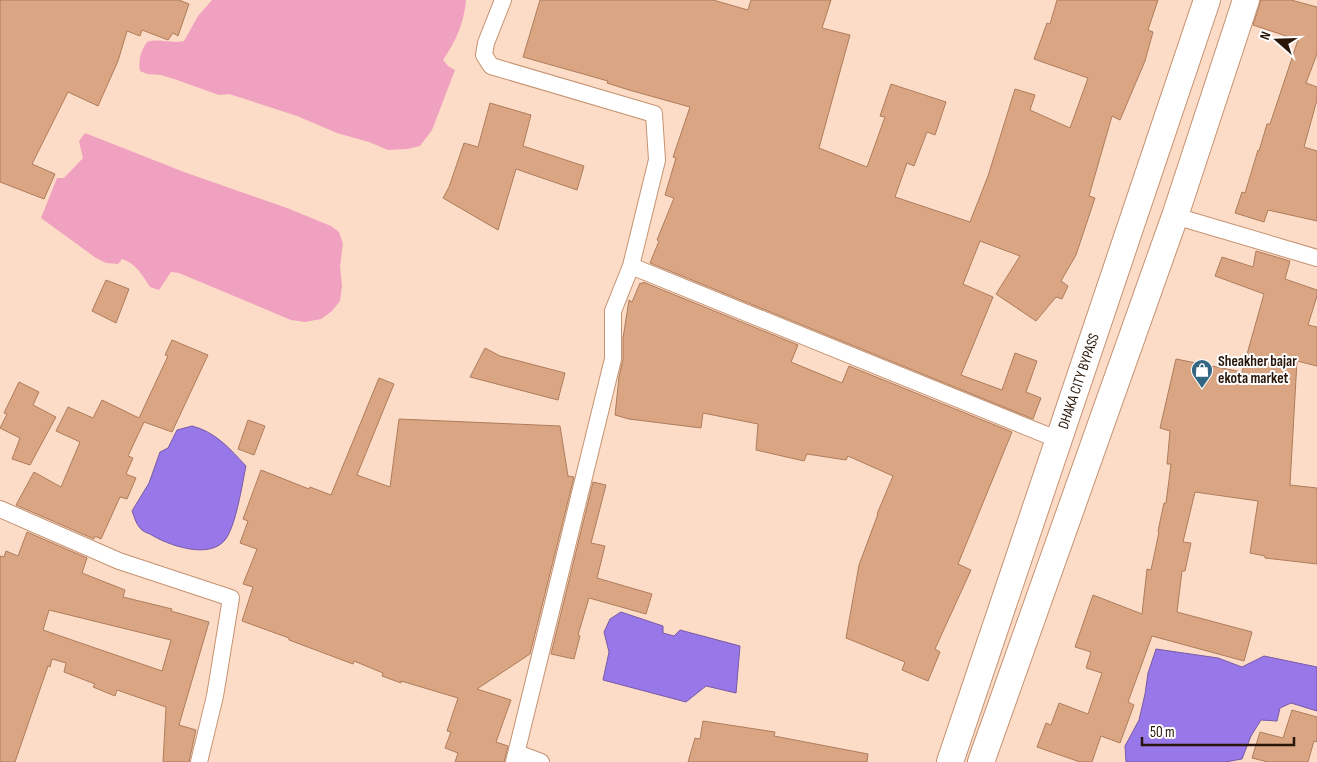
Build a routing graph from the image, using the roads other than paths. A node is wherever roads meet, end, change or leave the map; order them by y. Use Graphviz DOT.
graph roads {
  1 [pos="503,0"];
  2 [pos="1206,0"];
  3 [pos="1246,0"];
  4 [pos="1175,216"];
  5 [pos="1317,258"];
  6 [pos="631,266"];
  7 [pos="1059,440"];
  8 [pos="0,509"];
  9 [pos="515,757"];
  10 [pos="199,762"];
  11 [pos="541,762"];
  12 [pos="950,762"];
  13 [pos="981,762"];
  1 -- 6 [label="street"];
  2 -- 7 [label="highway, DHAKA CITY BYPASS"];
  3 -- 4 [label="highway"];
  4 -- 5 [label="street"];
  4 -- 13 [label="highway"];
  6 -- 7 [label="street"];
  6 -- 9 [label="street"];
  7 -- 12 [label="highway, DHAKA CITY BYPASS"];
  8 -- 10 [label="street"];
  9 -- 11 [label="street"];
}
